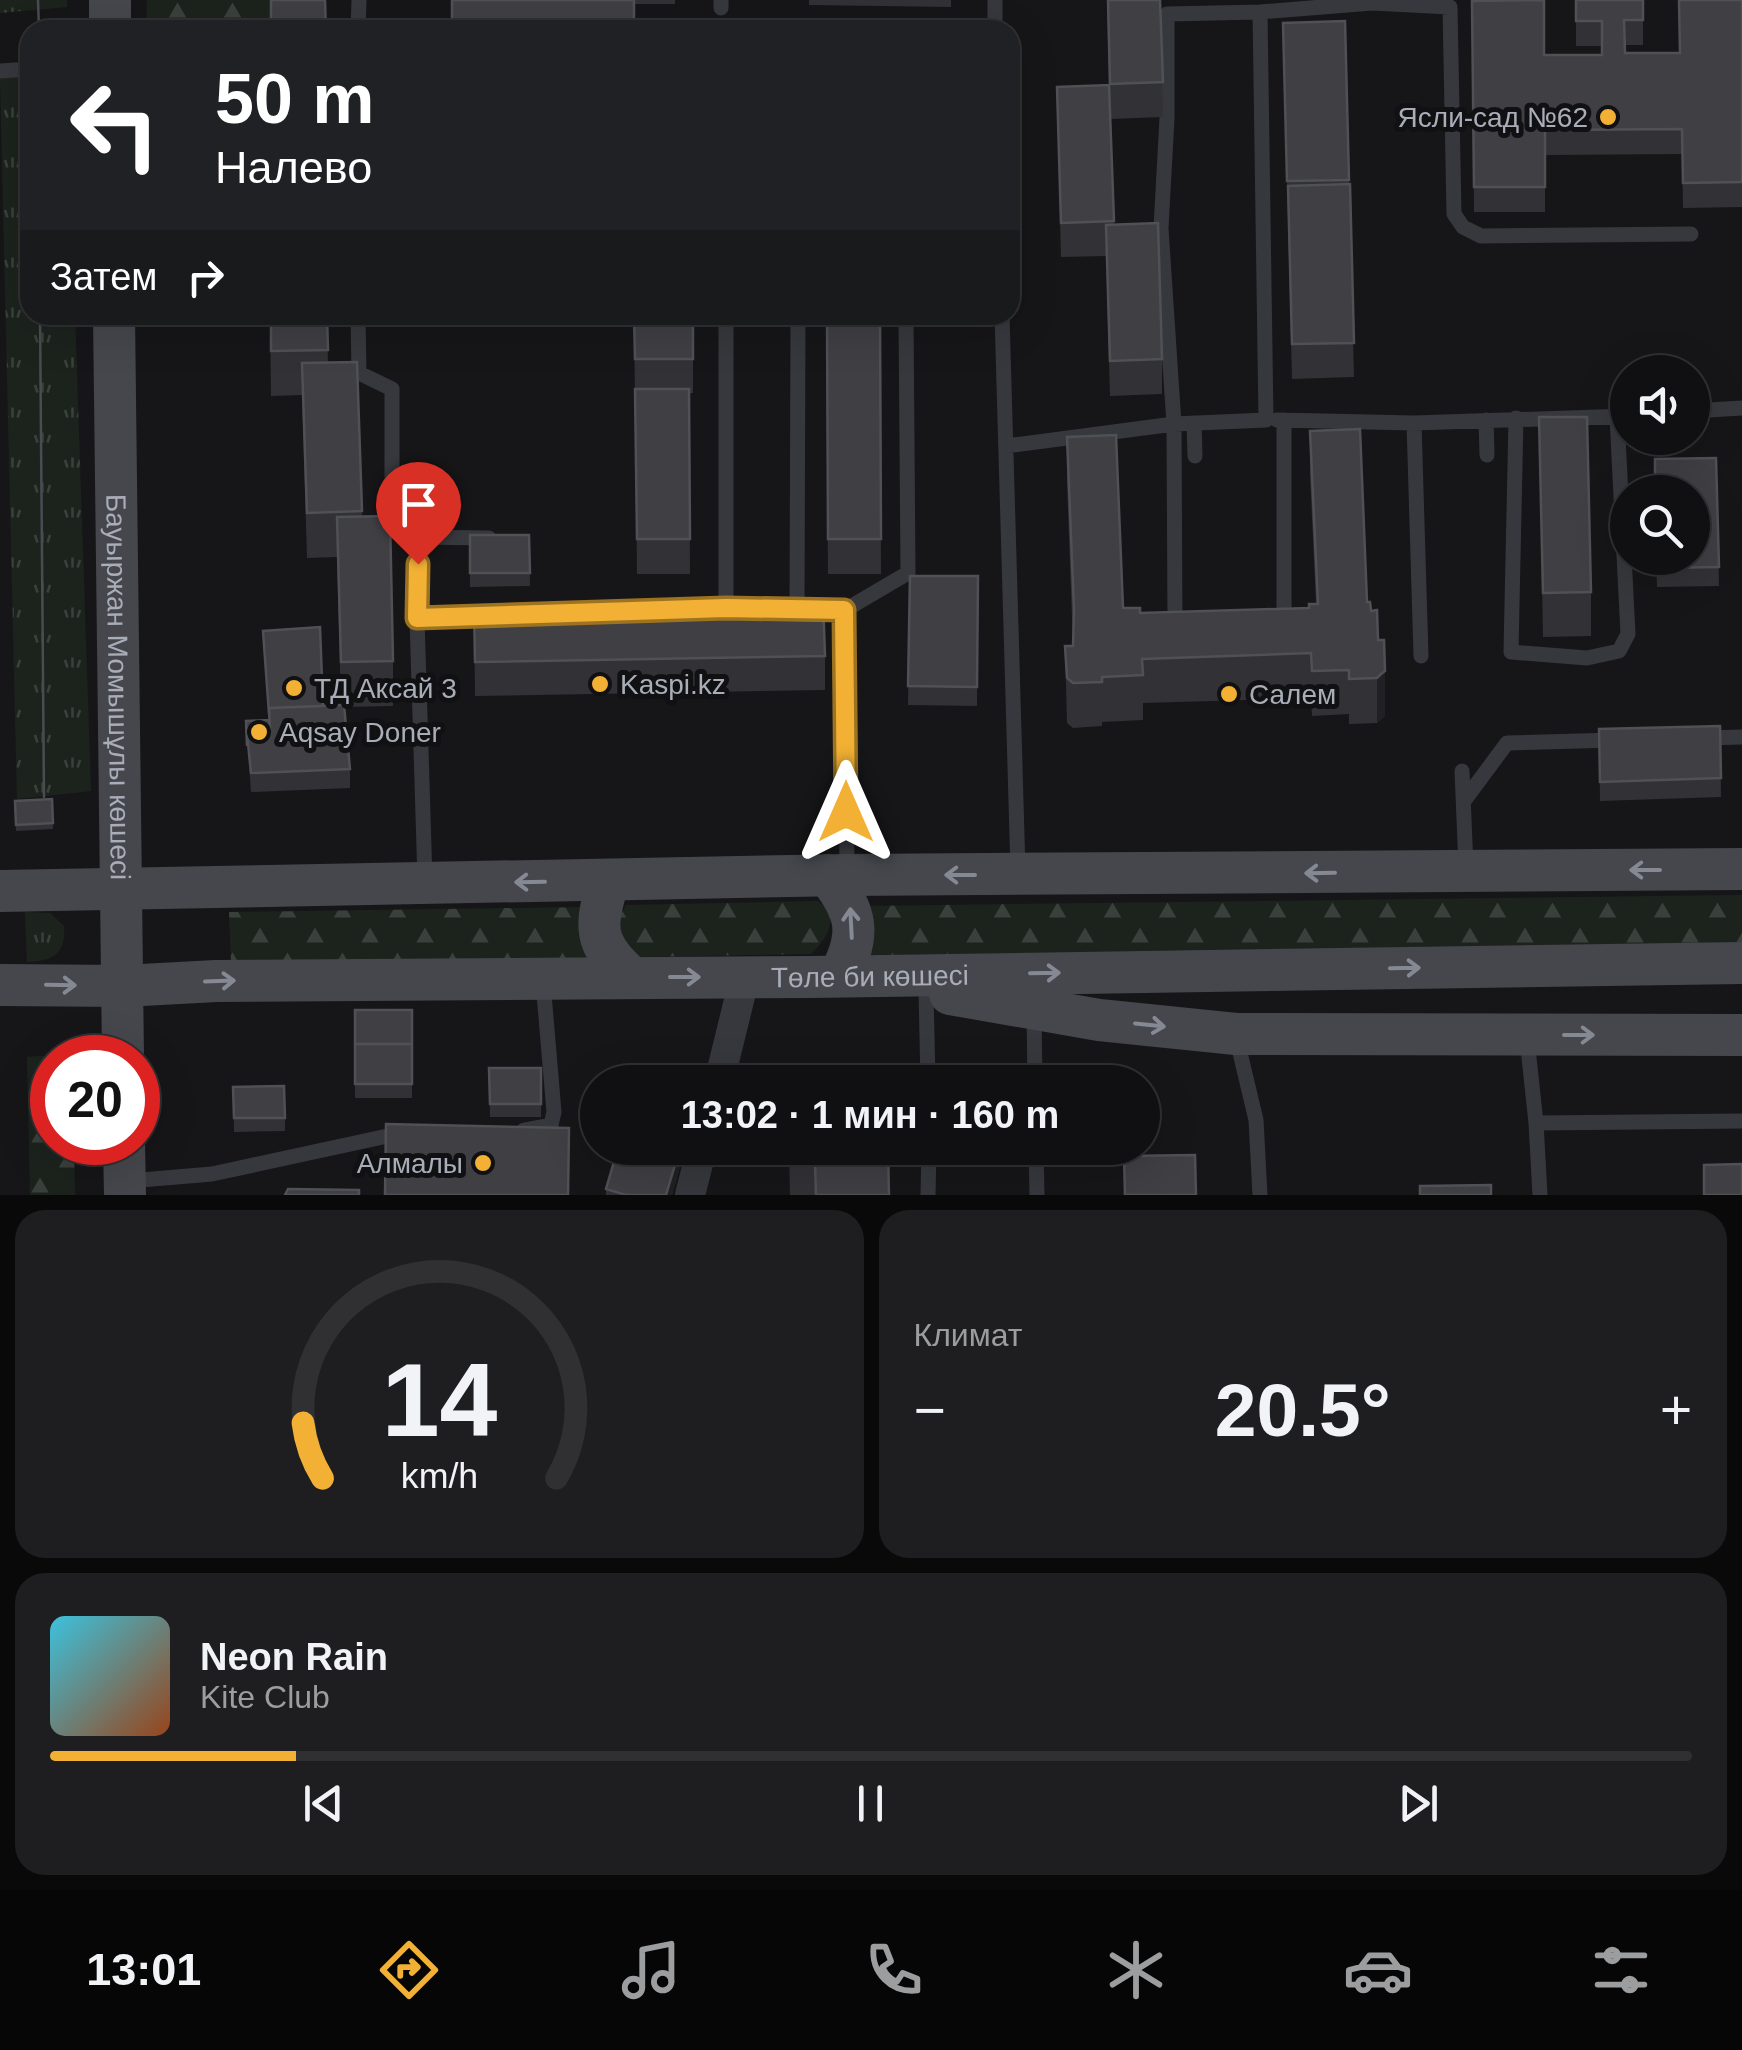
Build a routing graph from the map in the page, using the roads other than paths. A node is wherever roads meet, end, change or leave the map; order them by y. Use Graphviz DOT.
graph roads {
  1 [pos="1372,2"];
  2 [pos="1260,12"];
  3 [pos="1692,234"];
  4 [pos="114,325"];
  5 [pos="358,325"];
  6 [pos="726,325"];
  7 [pos="798,325"];
  8 [pos="906,325"];
  9 [pos="1002,325"];
  10 [pos="1742,408"];
  11 [pos="1710,410"];
  12 [pos="1610,417"];
  13 [pos="1516,418"];
  14 [pos="1266,420"];
  15 [pos="1284,420"];
  16 [pos="1486,420"];
  17 [pos="1194,423"];
  18 [pos="1414,423"];
  19 [pos="1174,424"];
  20 [pos="1006,446"];
  21 [pos="1487,455"];
  22 [pos="1623,455"];
  23 [pos="1196,456"];
  24 [pos="418,537"];
  25 [pos="508,538"];
  26 [pos="706,608"];
  27 [pos="726,608"];
  28 [pos="744,608"];
  29 [pos="779,608"];
  30 [pos="797,608"];
  31 [pos="844,610"];
  32 [pos="513,614"];
  33 [pos="417,618"];
  34 [pos="1193,632"];
  35 [pos="1266,632"];
  36 [pos="1421,656"];
  37 [pos="1742,737"];
  38 [pos="1685,738"];
  39 [pos="1628,740"];
  40 [pos="1462,771"];
  41 [pos="1464,801"];
  42 [pos="1742,852"];
  43 [pos="1741,869"];
  44 [pos="1466,871"];
  45 [pos="838,875"];
  46 [pos="1018,875"];
  47 [pos="609,880"];
  48 [pos="425,885"];
  49 [pos="122,890"];
  50 [pos="0,891"];
  51 [pos="1742,963"];
  52 [pos="745,976"];
  53 [pos="825,976"];
  54 [pos="631,977"];
  55 [pos="542,978"];
  56 [pos="0,985"];
  57 [pos="122,986"];
  58 [pos="926,991"];
  59 [pos="1034,1008"];
  60 [pos="1236,1034"];
  61 [pos="123,1035"];
  62 [pos="1526,1035"];
  63 [pos="1742,1035"];
  64 [pos="723,1065"];
  65 [pos="928,1065"];
  66 [pos="1036,1065"];
  67 [pos="1742,1121"];
  68 [pos="1536,1124"];
  69 [pos="498,1130"];
  70 [pos="420,1131"];
  71 [pos="698,1165"];
  72 [pos="928,1165"];
  73 [pos="1036,1165"];
  74 [pos="125,1173"];
  75 [pos="690,1195"];
  76 [pos="928,1195"];
  77 [pos="1037,1195"];
  78 [pos="1260,1195"];
  79 [pos="1540,1195"];
  1 -- 2 [label="lane"];
  1 -- 3 [label="lane"];
  2 -- 14 [label="lane"];
  2 -- 19 [label="lane"];
  4 -- 49 [label="main road, Бауыржан Момышұлы көшесі"];
  5 -- 24 [label="lane"];
  6 -- 27 [label="lane"];
  7 -- 30 [label="lane"];
  8 -- 31 [label="lane"];
  9 -- 20 [label="lane"];
  10 -- 11 [label="lane"];
  12 -- 13 [label="lane"];
  13 -- 16 [label="lane"];
  13 -- 22 [label="lane"];
  14 -- 15 [label="lane"];
  14 -- 17 [label="lane"];
  15 -- 18 [label="lane"];
  15 -- 35 [label="lane"];
  16 -- 18 [label="lane"];
  16 -- 21 [label="lane"];
  17 -- 19 [label="lane"];
  17 -- 23 [label="lane"];
  18 -- 36 [label="lane"];
  19 -- 20 [label="lane"];
  19 -- 34 [label="lane"];
  20 -- 46 [label="lane"];
  24 -- 25 [label="lane"];
  24 -- 33 [label="lane"];
  26 -- 27 [label="lane"];
  27 -- 28 [label="lane"];
  29 -- 30 [label="lane"];
  30 -- 31 [label="lane"];
  31 -- 45 [label="lane"];
  32 -- 33 [label="lane"];
  33 -- 48 [label="lane"];
  37 -- 38 [label="lane"];
  39 -- 41 [label="lane"];
  40 -- 41 [label="lane"];
  41 -- 44 [label="lane"];
  42 -- 43 [label="lane"];
  43 -- 44 [label="main road, one-way"];
  44 -- 46 [label="main road, one-way"];
  46 -- 45 [label="main road, one-way"];
  45 -- 47 [label="main road"];
  53 -- 45 [label="main road, one-way"];
  47 -- 48 [label="main road, one-way"];
  47 -- 54 [label="main road"];
  48 -- 49 [label="main road"];
  49 -- 50 [label="main road"];
  49 -- 57 [label="main road, Бауыржан Момышұлы көшесі"];
  53 -- 51 [label="main road, Төле би көшесі, one-way"];
  52 -- 53 [label="main road, Төле би көшесі"];
  54 -- 52 [label="main road, Төле би көшесі, one-way"];
  52 -- 64 [label="street"];
  53 -- 58 [label="main road"];
  54 -- 55 [label="main road, Төле би көшесі"];
  57 -- 55 [label="main road, Төле би көшесі, one-way"];
  55 -- 69 [label="lane"];
  56 -- 57 [label="main road, Төле би көшесі, one-way"];
  57 -- 61 [label="main road, Бауыржан Момышұлы көшесі"];
  58 -- 59 [label="main road"];
  58 -- 65 [label="lane"];
  59 -- 60 [label="main road, one-way"];
  59 -- 66 [label="lane"];
  60 -- 62 [label="main road"];
  60 -- 78 [label="lane"];
  62 -- 63 [label="main road, one-way"];
  62 -- 68 [label="lane"];
  67 -- 68 [label="lane"];
  68 -- 79 [label="lane"];
  70 -- 74 [label="lane"];
  71 -- 75 [label="street"];
  72 -- 76 [label="lane"];
  73 -- 77 [label="lane"];
}
